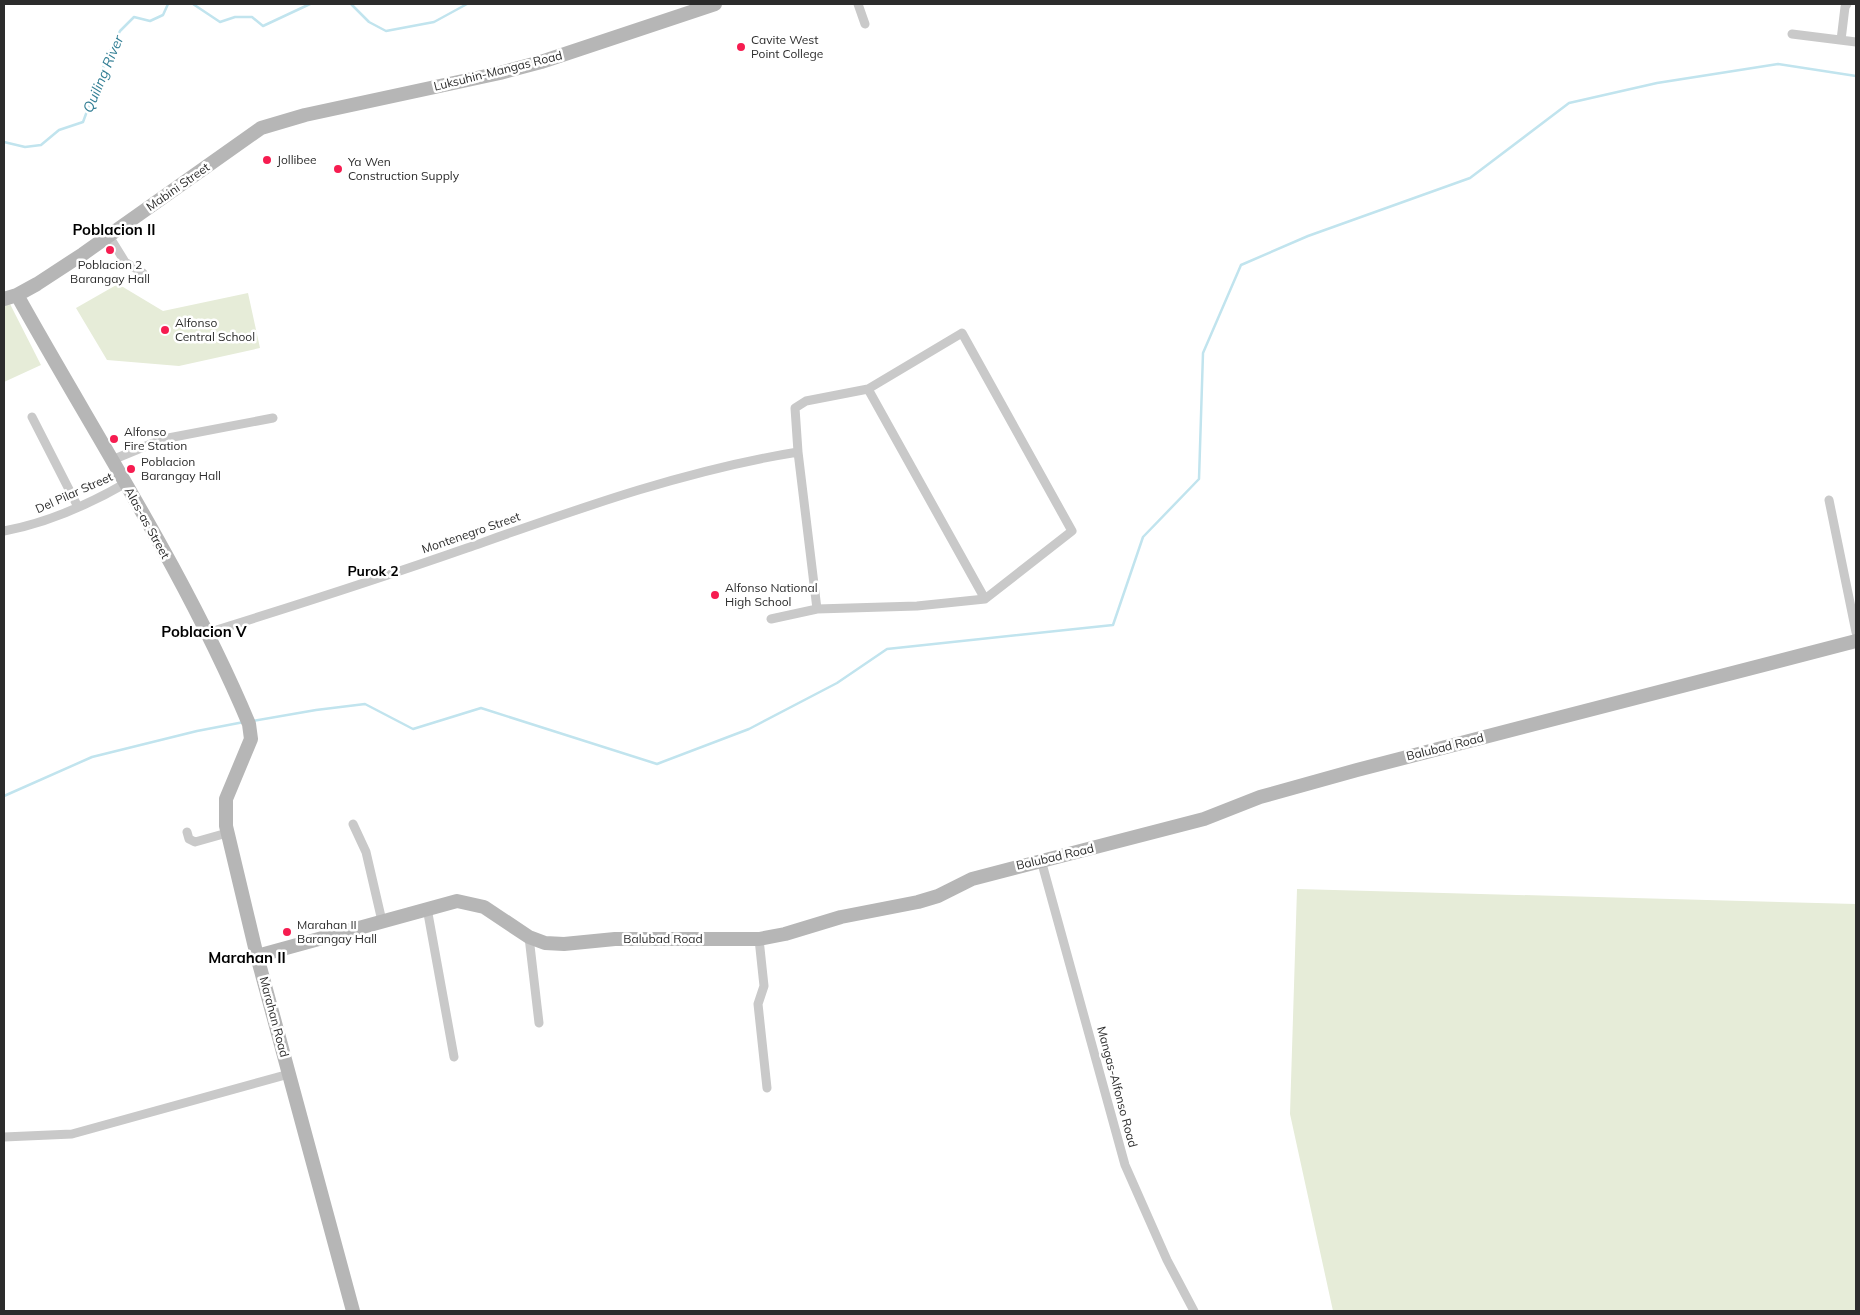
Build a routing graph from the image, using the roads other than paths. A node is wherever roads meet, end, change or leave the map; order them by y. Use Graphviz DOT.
graph roads {
  1 [pos="716,4"];
  2 [pos="858,4"];
  3 [pos="1847,4"];
  4 [pos="865,24"];
  5 [pos="1792,34"];
  6 [pos="1841,40"];
  7 [pos="1856,42"];
  8 [pos="305,115"];
  9 [pos="109,236"];
  10 [pos="143,273"];
  11 [pos="10,297"];
  12 [pos="868,389"];
  13 [pos="32,417"];
  14 [pos="273,418"];
  15 [pos="798,452"];
  16 [pos="112,460"];
  17 [pos="126,483"];
  18 [pos="1829,500"];
  19 [pos="78,507"];
  20 [pos="4,531"];
  21 [pos="985,599"];
  22 [pos="817,609"];
  23 [pos="771,619"];
  24 [pos="1856,632"];
  25 [pos="207,633"];
  26 [pos="1856,641"];
  27 [pos="249,724"];
  28 [pos="353,824"];
  29 [pos="187,832"];
  30 [pos="227,833"];
  31 [pos="1041,860"];
  32 [pos="427,908"];
  33 [pos="382,921"];
  34 [pos="529,937"];
  35 [pos="759,939"];
  36 [pos="257,956"];
  37 [pos="539,1023"];
  38 [pos="454,1058"];
  39 [pos="289,1074"];
  40 [pos="767,1088"];
  41 [pos="4,1137"];
  42 [pos="353,1311"];
  43 [pos="1194,1311"];
  1 -- 8 [label="main road, Luksuhin-Mangas Road"];
  2 -- 4 [label="street"];
  3 -- 6 [label="street"];
  5 -- 6 [label="street"];
  6 -- 7 [label="street"];
  8 -- 9 [label="main road, Mabini Street"];
  9 -- 10 [label="street"];
  9 -- 11 [label="main road, Mabini Street"];
  11 -- 16 [label="main road, Alas-as Street"];
  12 -- 15 [label="street"];
  12 -- 21 [label="street"];
  12 -- 21 [label="street"];
  13 -- 19 [label="street"];
  14 -- 16 [label="street"];
  15 -- 22 [label="street"];
  15 -- 25 [label="street, Montenegro Street"];
  16 -- 17 [label="main road, Alas-as Street"];
  17 -- 19 [label="street, Del Pilar Street"];
  17 -- 25 [label="main road, Alas-as Street"];
  18 -- 24 [label="street"];
  19 -- 20 [label="street, Del Pilar Street"];
  21 -- 22 [label="street"];
  22 -- 23 [label="street"];
  25 -- 27 [label="main road, Alas-as Street"];
  26 -- 31 [label="main road, Balubad Road"];
  27 -- 30 [label="main road, Marahan Road"];
  28 -- 33 [label="street"];
  29 -- 30 [label="street"];
  30 -- 36 [label="main road, Marahan Road"];
  31 -- 35 [label="main road, Balubad Road"];
  31 -- 43 [label="street, Mangas-Alfonso Road"];
  32 -- 33 [label="main road, Balubad Road"];
  32 -- 34 [label="main road, Balubad Road"];
  32 -- 38 [label="street"];
  33 -- 36 [label="main road, Balubad Road"];
  34 -- 35 [label="main road, Balubad Road"];
  34 -- 37 [label="street"];
  35 -- 40 [label="street"];
  36 -- 39 [label="main road, Marahan Road"];
  39 -- 41 [label="street"];
  39 -- 42 [label="main road, Marahan Road"];
}
